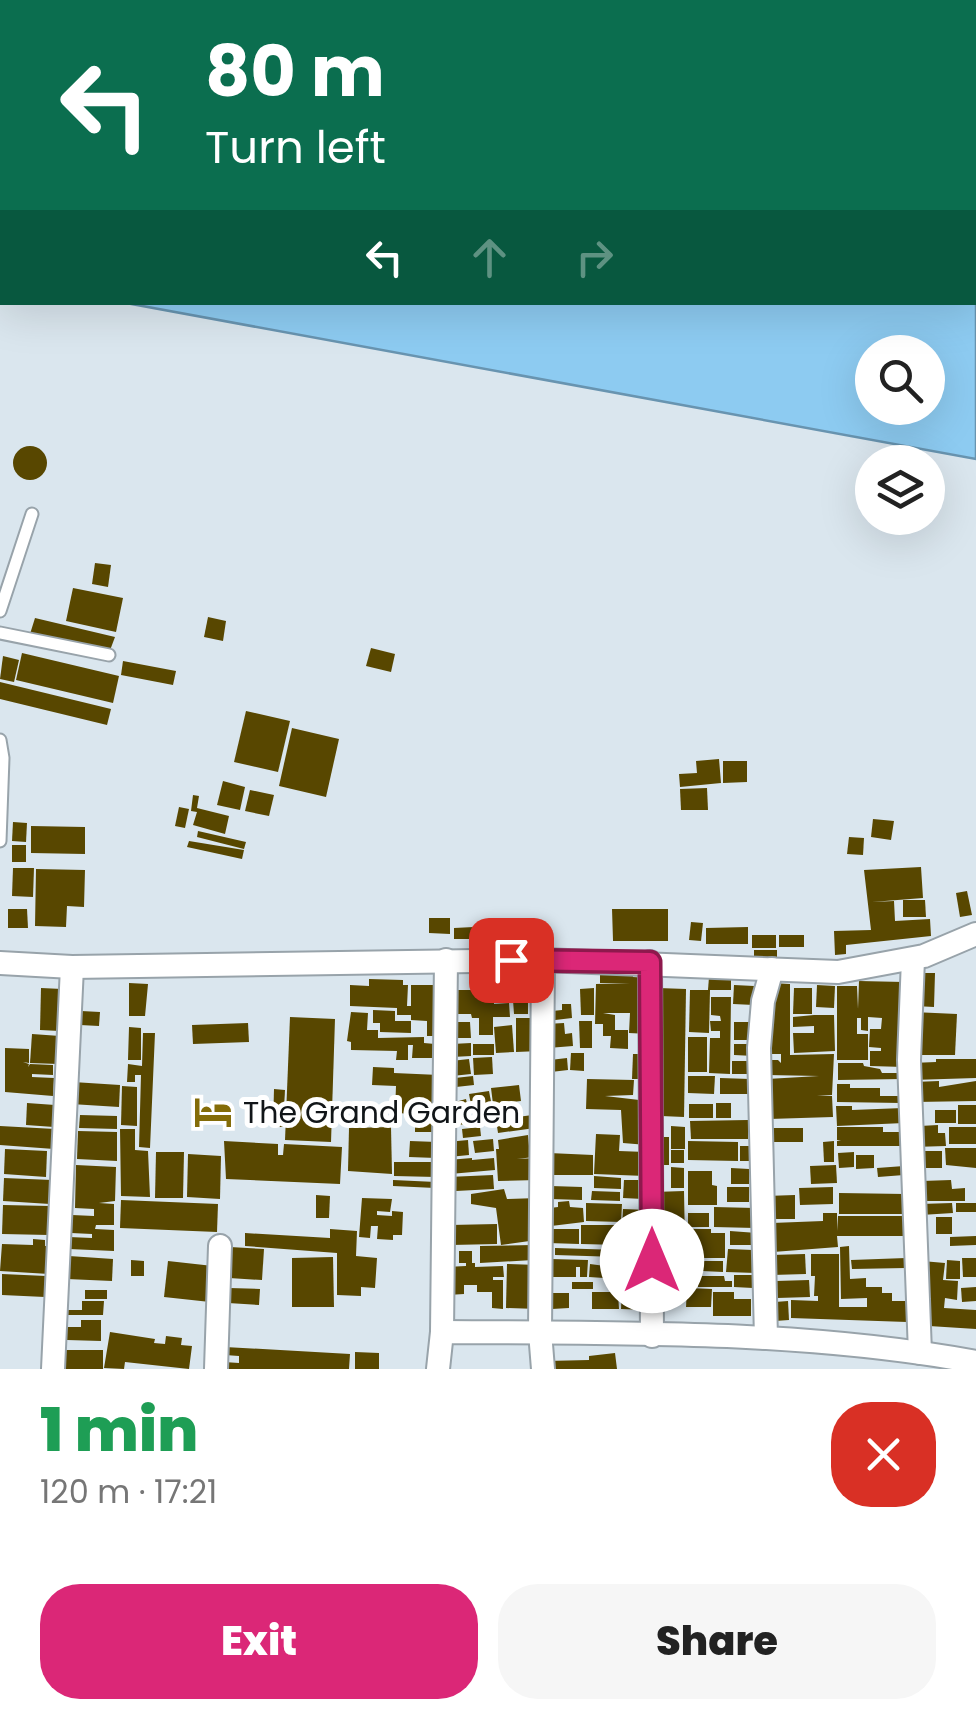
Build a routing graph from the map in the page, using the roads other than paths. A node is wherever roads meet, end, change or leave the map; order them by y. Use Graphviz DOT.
graph roads {
  1 [pos="32,514"];
  2 [pos="0,611"];
  3 [pos="0,633"];
  4 [pos="108,655"];
  5 [pos="0,740"];
  6 [pos="0,841"];
  7 [pos="976,934"];
  8 [pos="913,959"];
  9 [pos="446,960"];
  10 [pos="543,960"];
  11 [pos="650,962"];
  12 [pos="0,963"];
  13 [pos="72,967"];
  14 [pos="772,969"];
  15 [pos="220,1246"];
  16 [pos="442,1332"];
  17 [pos="540,1332"];
  18 [pos="652,1336"];
  19 [pos="766,1338"];
  20 [pos="920,1352"];
  21 [pos="976,1362"];
  22 [pos="53,1369"];
  23 [pos="216,1369"];
  24 [pos="438,1369"];
  25 [pos="543,1369"];
  1 -- 2 [label="lane"];
  3 -- 4 [label="lane"];
  5 -- 6 [label="lane"];
  7 -- 8 [label="street"];
  8 -- 14 [label="street"];
  8 -- 20 [label="street"];
  9 -- 10 [label="street"];
  9 -- 13 [label="street"];
  9 -- 16 [label="street"];
  10 -- 11 [label="street"];
  10 -- 17 [label="street"];
  11 -- 14 [label="street"];
  11 -- 18 [label="street"];
  12 -- 13 [label="street"];
  13 -- 22 [label="street"];
  14 -- 19 [label="street"];
  15 -- 23 [label="street"];
  16 -- 17 [label="street"];
  16 -- 24 [label="street"];
  17 -- 18 [label="street"];
  17 -- 25 [label="street"];
  18 -- 19 [label="street"];
  19 -- 20 [label="street"];
  20 -- 21 [label="street"];
}
